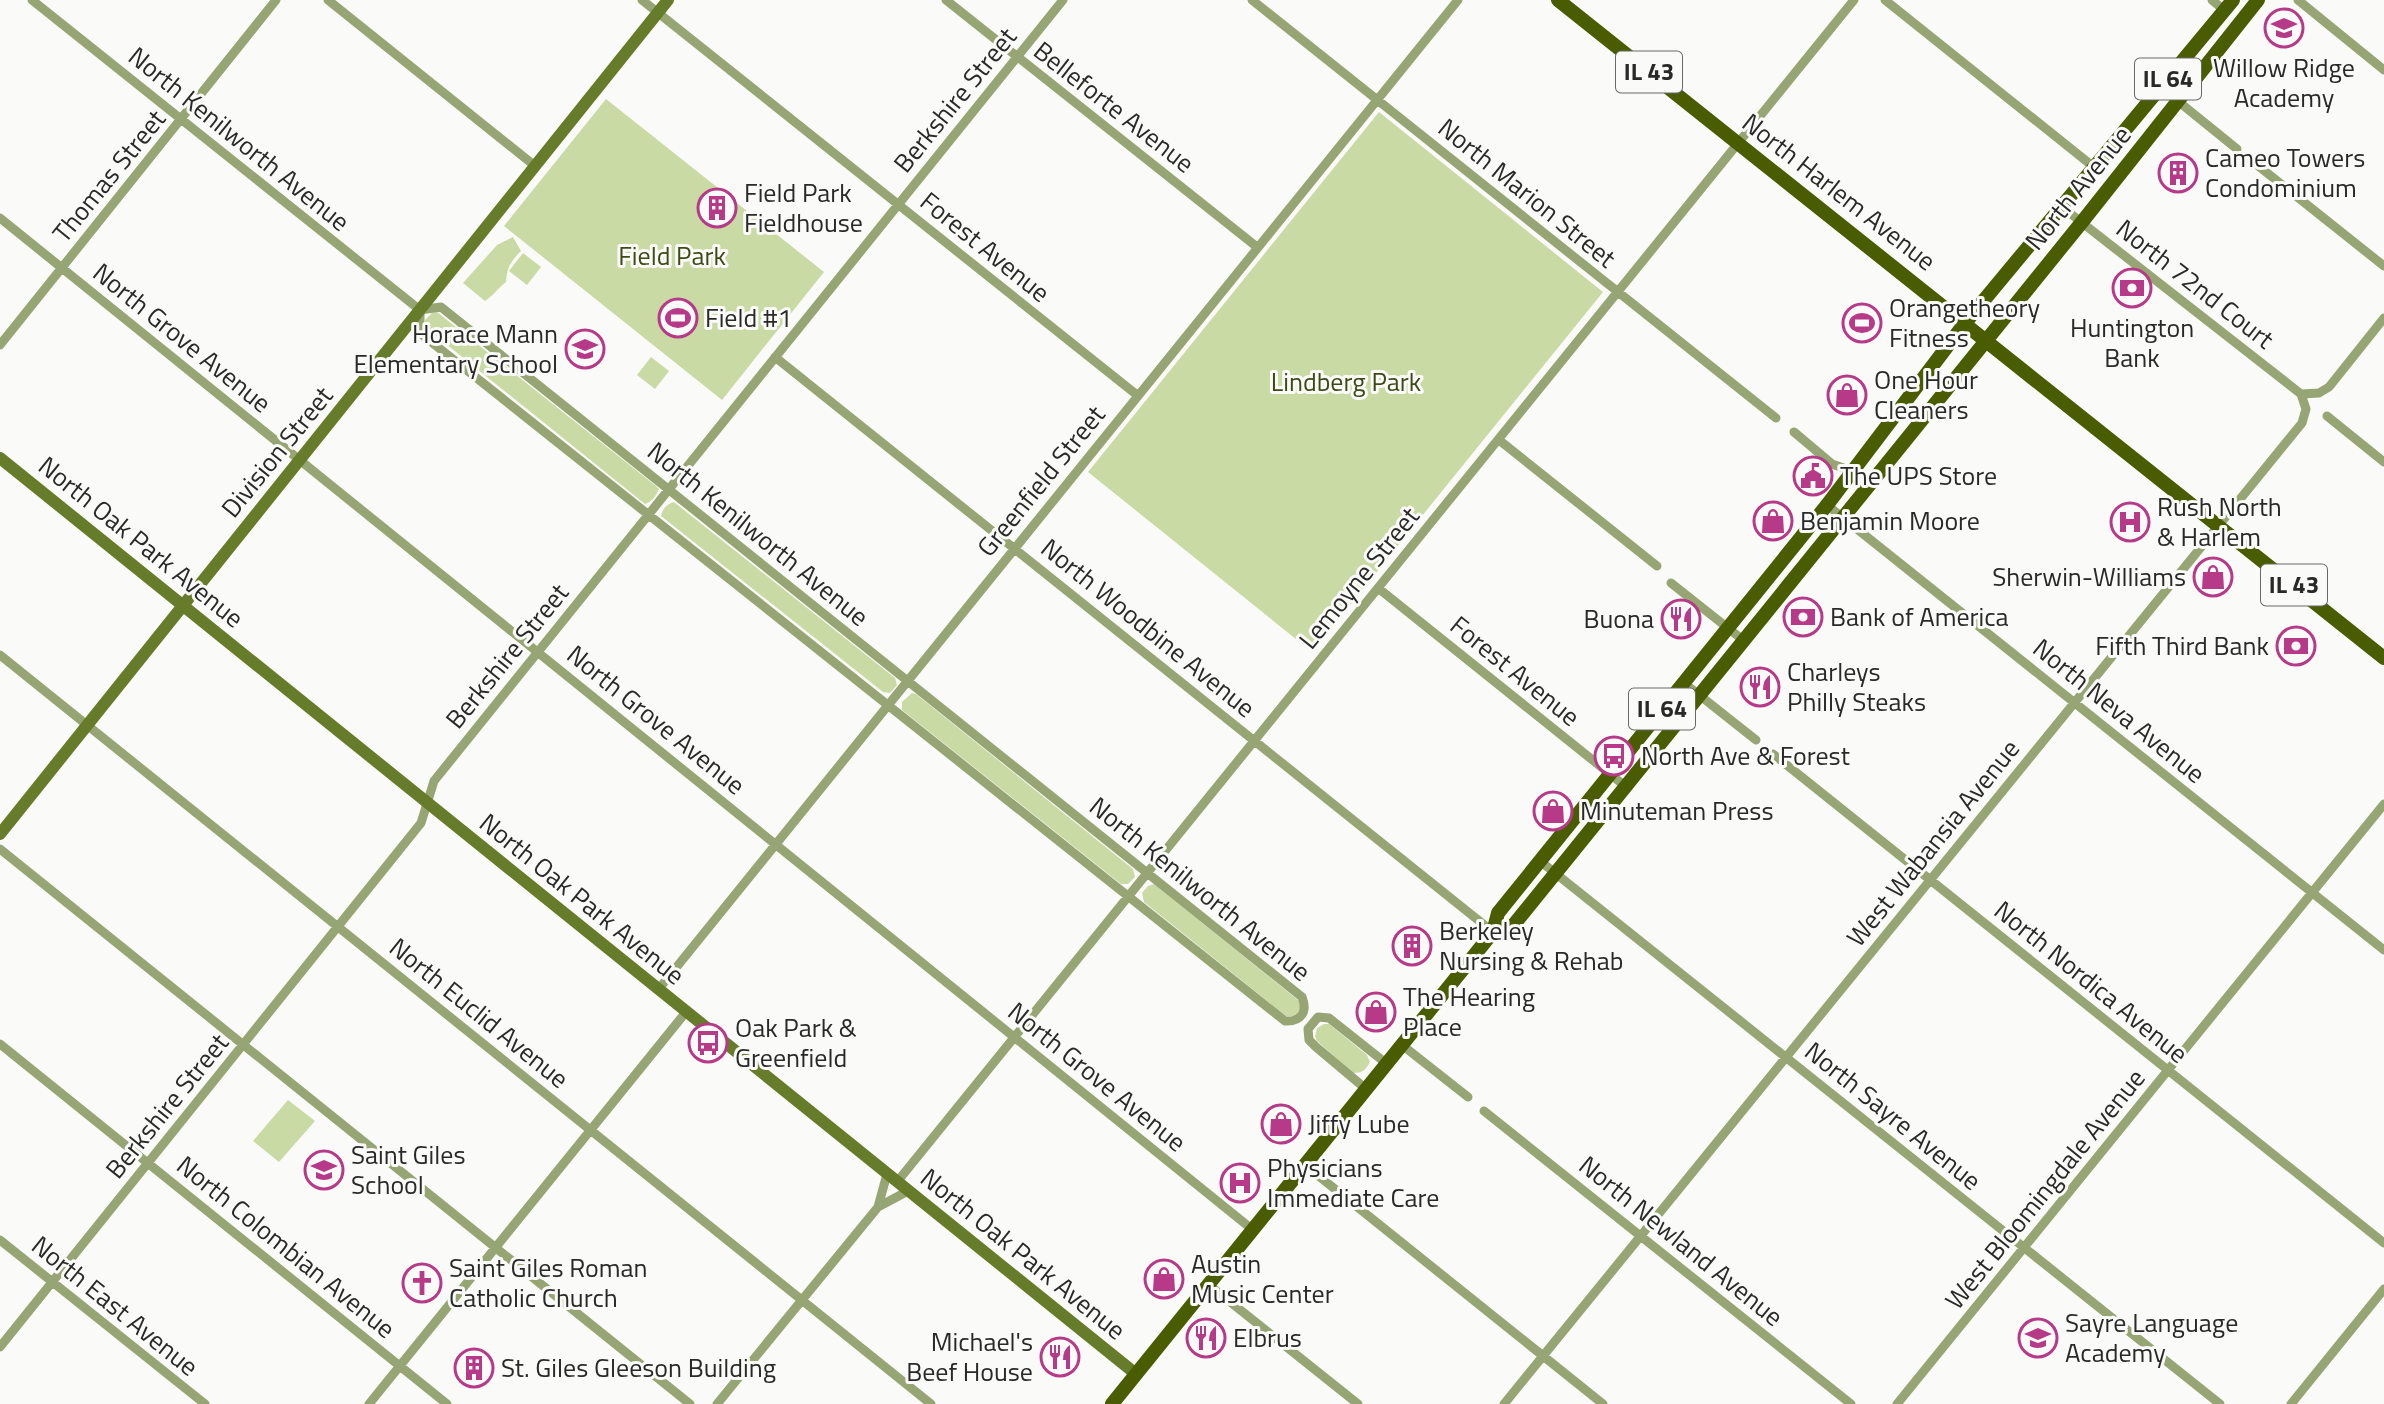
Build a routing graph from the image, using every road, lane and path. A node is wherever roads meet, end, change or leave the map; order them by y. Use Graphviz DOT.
graph roads {
  1 [pos="32,0"];
  2 [pos="276,0"];
  3 [pos="328,0"];
  4 [pos="642,0"];
  5 [pos="668,0"];
  6 [pos="946,0"];
  7 [pos="1063,0"];
  8 [pos="1252,0"];
  9 [pos="1458,0"];
  10 [pos="1558,0"];
  11 [pos="1854,0"];
  12 [pos="1885,0"];
  13 [pos="2212,0"];
  14 [pos="2258,0"];
  15 [pos="2298,0"];
  16 [pos="2228,5"];
  17 [pos="658,12"];
  18 [pos="1017,57"];
  19 [pos="2384,69"];
  20 [pos="1377,100"];
  21 [pos="2179,102"];
  22 [pos="181,119"];
  23 [pos="1739,143"];
  24 [pos="2237,149"];
  25 [pos="2247,157"];
  26 [pos="535,166"];
  27 [pos="2095,168"];
  28 [pos="898,204"];
  29 [pos="2062,207"];
  30 [pos="0,218"];
  31 [pos="2082,222"];
  32 [pos="1257,247"];
  33 [pos="2384,266"];
  34 [pos="62,268"];
  35 [pos="1618,292"];
  36 [pos="420,310"];
  37 [pos="2384,318"];
  38 [pos="1965,323"];
  39 [pos="1986,340"];
  40 [pos="0,345"];
  41 [pos="775,357"];
  42 [pos="2301,394"];
  43 [pos="1137,395"];
  44 [pos="2327,416"];
  45 [pos="1776,418"];
  46 [pos="1794,432"];
  47 [pos="1499,440"];
  48 [pos="0,458"];
  49 [pos="299,460"];
  50 [pos="2384,462"];
  51 [pos="1832,464"];
  52 [pos="1847,477"];
  53 [pos="668,489"];
  54 [pos="1826,505"];
  55 [pos="648,515"];
  56 [pos="1842,517"];
  57 [pos="2218,525"];
  58 [pos="1015,549"];
  59 [pos="1657,565"];
  60 [pos="1671,583"];
  61 [pos="1378,588"];
  62 [pos="183,605"];
  63 [pos="1728,628"];
  64 [pos="1743,640"];
  65 [pos="538,651"];
  66 [pos="0,655"];
  67 [pos="2384,658"];
  68 [pos="907,681"];
  69 [pos="1684,682"];
  70 [pos="1699,695"];
  71 [pos="2074,702"];
  72 [pos="888,705"];
  73 [pos="87,725"];
  74 [pos="1756,740"];
  75 [pos="1254,741"];
  76 [pos="1773,754"];
  77 [pos="1610,774"];
  78 [pos="1625,786"];
  79 [pos="427,802"];
  80 [pos="2384,804"];
  81 [pos="0,834"];
  82 [pos="776,845"];
  83 [pos="0,849"];
  84 [pos="1540,861"];
  85 [pos="1148,872"];
  86 [pos="1555,873"];
  87 [pos="1930,880"];
  88 [pos="2312,892"];
  89 [pos="1128,896"];
  90 [pos="338,926"];
  91 [pos="1493,932"];
  92 [pos="2384,950"];
  93 [pos="658,990"];
  94 [pos="686,1012"];
  95 [pos="1014,1037"];
  96 [pos="0,1044"];
  97 [pos="243,1044"];
  98 [pos="1402,1045"];
  99 [pos="1786,1057"];
  100 [pos="1387,1064"];
  101 [pos="2168,1070"];
  102 [pos="1366,1089"];
  103 [pos="1468,1097"];
  104 [pos="1484,1111"];
  105 [pos="590,1130"];
  106 [pos="148,1163"];
  107 [pos="1305,1165"];
  108 [pos="892,1178"];
  109 [pos="908,1191"];
  110 [pos="878,1207"];
  111 [pos="1253,1230"];
  112 [pos="1641,1236"];
  113 [pos="0,1240"];
  114 [pos="2384,1243"];
  115 [pos="495,1248"];
  116 [pos="2024,1248"];
  117 [pos="52,1282"];
  118 [pos="1209,1284"];
  119 [pos="2384,1289"];
  120 [pos="802,1299"];
  121 [pos="0,1347"];
  122 [pos="1544,1356"];
  123 [pos="400,1366"];
  124 [pos="1136,1374"];
  125 [pos="1116,1403"];
  126 [pos="205,1404"];
  127 [pos="369,1404"];
  128 [pos="447,1404"];
  129 [pos="690,1404"];
  130 [pos="717,1404"];
  131 [pos="931,1404"];
  132 [pos="1358,1404"];
  133 [pos="1504,1404"];
  134 [pos="1603,1404"];
  135 [pos="1851,1404"];
  136 [pos="1897,1404"];
  137 [pos="2220,1404"];
  138 [pos="2291,1404"];
  1 -- 22 [label="street, North Kenilworth Avenue"];
  2 -- 22 [label="street, Thomas Street"];
  3 -- 26 [label="street"];
  4 -- 17 [label="street, Forest Avenue"];
  5 -- 17 [label="street, Division Street"];
  6 -- 18 [label="street, Belleforte Avenue"];
  7 -- 18 [label="street, Berkshire Street"];
  8 -- 20 [label="street, North Marion Street"];
  9 -- 20 [label="street, Greenfield Street"];
  10 -- 23 [label="main road, North Harlem Avenue / IL 43"];
  11 -- 23 [label="street, Lemoyne Street"];
  12 -- 27 [label="street"];
  13 -- 16 [label="street"];
  14 -- 21 [label="main road, North Avenue / IL 64"];
  15 -- 19 [label="street"];
  16 -- 27 [label="main road, North Avenue / IL 64"];
  17 -- 26 [label="street, Division Street"];
  17 -- 28 [label="street, Forest Avenue"];
  18 -- 28 [label="street, Berkshire Street"];
  18 -- 32 [label="street, Belleforte Avenue"];
  20 -- 32 [label="street, Greenfield Street"];
  20 -- 35 [label="street, North Marion Street"];
  21 -- 24 [label="street"];
  21 -- 31 [label="main road, North Avenue / IL 64"];
  22 -- 34 [label="street, Thomas Street"];
  22 -- 36 [label="street, North Kenilworth Avenue"];
  23 -- 35 [label="street, Lemoyne Street"];
  23 -- 38 [label="main road, North Harlem Avenue / IL 43"];
  25 -- 33 [label="street"];
  26 -- 36 [label="street, Division Street"];
  27 -- 29 [label="main road, North Avenue / IL 64"];
  28 -- 41 [label="street, Berkshire Street"];
  28 -- 43 [label="street, Forest Avenue"];
  29 -- 31 [label="street, North 72nd Court"];
  29 -- 38 [label="main road, North Avenue / IL 64"];
  30 -- 34 [label="street, North Grove Avenue"];
  31 -- 39 [label="main road, North Avenue / IL 64"];
  31 -- 42 [label="street, North 72nd Court"];
  32 -- 43 [label="street, Greenfield Street"];
  34 -- 40 [label="street, Thomas Street"];
  34 -- 49 [label="street, North Grove Avenue"];
  35 -- 45 [label="street, North Marion Street"];
  35 -- 47 [label="street, Lemoyne Street"];
  36 -- 49 [label="street, Division Street"];
  36 -- 53 [label="street, North Kenilworth Avenue"];
  36 -- 55 [label="street, North Kenilworth Avenue"];
  37 -- 42 [label="street"];
  38 -- 39 [label="main road, North Harlem Avenue / IL 43"];
  38 -- 52 [label="main road, IL 64"];
  39 -- 56 [label="main road, IL 64"];
  39 -- 57 [label="main road, North Harlem Avenue / IL 43"];
  41 -- 53 [label="street, Berkshire Street"];
  41 -- 58 [label="street, North Woodbine Avenue"];
  42 -- 57 [label="street, West Wabansia Avenue"];
  43 -- 58 [label="street, Greenfield Street"];
  44 -- 50 [label="street"];
  46 -- 51 [label="street"];
  47 -- 59 [label="street"];
  47 -- 61 [label="street, Lemoyne Street"];
  48 -- 62 [label="street, North Oak Park Avenue"];
  49 -- 62 [label="street, Division Street"];
  49 -- 65 [label="street, North Grove Avenue"];
  51 -- 52 [label="street"];
  51 -- 52 [label="street"];
  52 -- 54 [label="main road, IL 64"];
  53 -- 55 [label="street, Berkshire Street"];
  53 -- 68 [label="street, North Kenilworth Avenue"];
  54 -- 56 [label="street, North Neva Avenue"];
  54 -- 63 [label="main road, IL 64"];
  55 -- 65 [label="street, Berkshire Street"];
  55 -- 72 [label="street, North Kenilworth Avenue"];
  56 -- 64 [label="main road, IL 64"];
  56 -- 71 [label="street, North Neva Avenue"];
  57 -- 67 [label="main road, North Harlem Avenue / IL 43"];
  57 -- 71 [label="street, West Wabansia Avenue"];
  58 -- 68 [label="street, Greenfield Street"];
  58 -- 75 [label="street, North Woodbine Avenue"];
  60 -- 63 [label="street"];
  61 -- 75 [label="street, Lemoyne Street"];
  61 -- 77 [label="street, Forest Avenue"];
  62 -- 73 [label="street, Division Street"];
  62 -- 79 [label="street, North Oak Park Avenue"];
  63 -- 64 [label="street"];
  63 -- 69 [label="main road, IL 64"];
  64 -- 70 [label="main road, IL 64"];
  65 -- 79 [label="street, Berkshire Street"];
  65 -- 82 [label="street, North Grove Avenue"];
  66 -- 73 [label="street, North Euclid Avenue"];
  68 -- 72 [label="street, Greenfield Street"];
  68 -- 85 [label="street, North Kenilworth Avenue"];
  69 -- 70 [label="street"];
  69 -- 77 [label="main road, IL 64"];
  70 -- 74 [label="street"];
  70 -- 78 [label="main road, IL 64"];
  71 -- 87 [label="street, West Wabansia Avenue"];
  71 -- 88 [label="street, North Neva Avenue"];
  72 -- 82 [label="street, Greenfield Street"];
  72 -- 89 [label="street, North Kenilworth Avenue"];
  73 -- 81 [label="street, Division Street"];
  73 -- 90 [label="street, North Euclid Avenue"];
  75 -- 85 [label="street, Lemoyne Street"];
  75 -- 91 [label="street, North Woodbine Avenue"];
  76 -- 87 [label="street, North Nordica Avenue"];
  77 -- 78 [label="street, Forest Avenue"];
  77 -- 84 [label="main road, IL 64"];
  78 -- 86 [label="main road, IL 64"];
  79 -- 90 [label="street, Berkshire Street"];
  79 -- 93 [label="street, North Oak Park Avenue"];
  80 -- 88 [label="street, West Bloomingdale Avenue"];
  82 -- 93 [label="street, Greenfield Street"];
  82 -- 95 [label="street, North Grove Avenue"];
  83 -- 97 [label="street"];
  84 -- 86 [label="street, North Sayre Avenue"];
  84 -- 91 [label="main road, IL 64"];
  85 -- 89 [label="street, Lemoyne Street"];
  85 -- 89 [label="street, North Kenilworth Avenue"];
  86 -- 91 [label="main road, IL 64"];
  86 -- 99 [label="street, North Sayre Avenue"];
  87 -- 99 [label="street, West Wabansia Avenue"];
  87 -- 101 [label="street, North Nordica Avenue"];
  88 -- 92 [label="street, North Neva Avenue"];
  88 -- 101 [label="street, West Bloomingdale Avenue"];
  89 -- 95 [label="street, Lemoyne Street"];
  90 -- 97 [label="street, Berkshire Street"];
  90 -- 105 [label="street, North Euclid Avenue"];
  91 -- 98 [label="main road, IL 64"];
  93 -- 94 [label="street, North Oak Park Avenue"];
  94 -- 105 [label="street"];
  94 -- 108 [label="street, North Oak Park Avenue"];
  95 -- 108 [label="street, Lemoyne Street"];
  95 -- 111 [label="street, North Grove Avenue"];
  96 -- 106 [label="street, North Colombian Avenue"];
  97 -- 106 [label="street, Berkshire Street"];
  97 -- 115 [label="street"];
  98 -- 100 [label="main road, IL 64"];
  98 -- 103 [label="street"];
  99 -- 112 [label="street, West Wabansia Avenue"];
  99 -- 116 [label="street, North Sayre Avenue"];
  100 -- 102 [label="main road, IL 64"];
  100 -- 102 [label="street, North Kenilworth Avenue"];
  101 -- 114 [label="street, North Nordica Avenue"];
  101 -- 116 [label="street, West Bloomingdale Avenue"];
  102 -- 107 [label="main road, IL 64"];
  104 -- 112 [label="street, North Newland Avenue"];
  105 -- 115 [label="street"];
  105 -- 120 [label="street, North Euclid Avenue"];
  106 -- 117 [label="street, Berkshire Street"];
  106 -- 123 [label="street, North Colombian Avenue"];
  107 -- 111 [label="main road, IL 64"];
  107 -- 122 [label="street"];
  108 -- 109 [label="street, North Oak Park Avenue"];
  108 -- 110 [label="street"];
  109 -- 110 [label="street"];
  109 -- 124 [label="street, North Oak Park Avenue"];
  110 -- 120 [label="street"];
  111 -- 118 [label="main road, IL 64"];
  112 -- 122 [label="street, West Wabansia Avenue"];
  112 -- 135 [label="street, North Newland Avenue"];
  113 -- 117 [label="street, North East Avenue"];
  115 -- 123 [label="street"];
  115 -- 129 [label="street"];
  116 -- 136 [label="street, West Bloomingdale Avenue"];
  116 -- 137 [label="street, North Sayre Avenue"];
  117 -- 121 [label="street, Berkshire Street"];
  117 -- 126 [label="street, North East Avenue"];
  118 -- 124 [label="main road, IL 64"];
  118 -- 132 [label="street"];
  119 -- 138 [label="street"];
  120 -- 130 [label="street"];
  120 -- 131 [label="street, North Euclid Avenue"];
  122 -- 133 [label="street, West Wabansia Avenue"];
  122 -- 134 [label="street"];
  123 -- 127 [label="street"];
  123 -- 128 [label="street, North Colombian Avenue"];
  124 -- 125 [label="main road, IL 64"];
}
